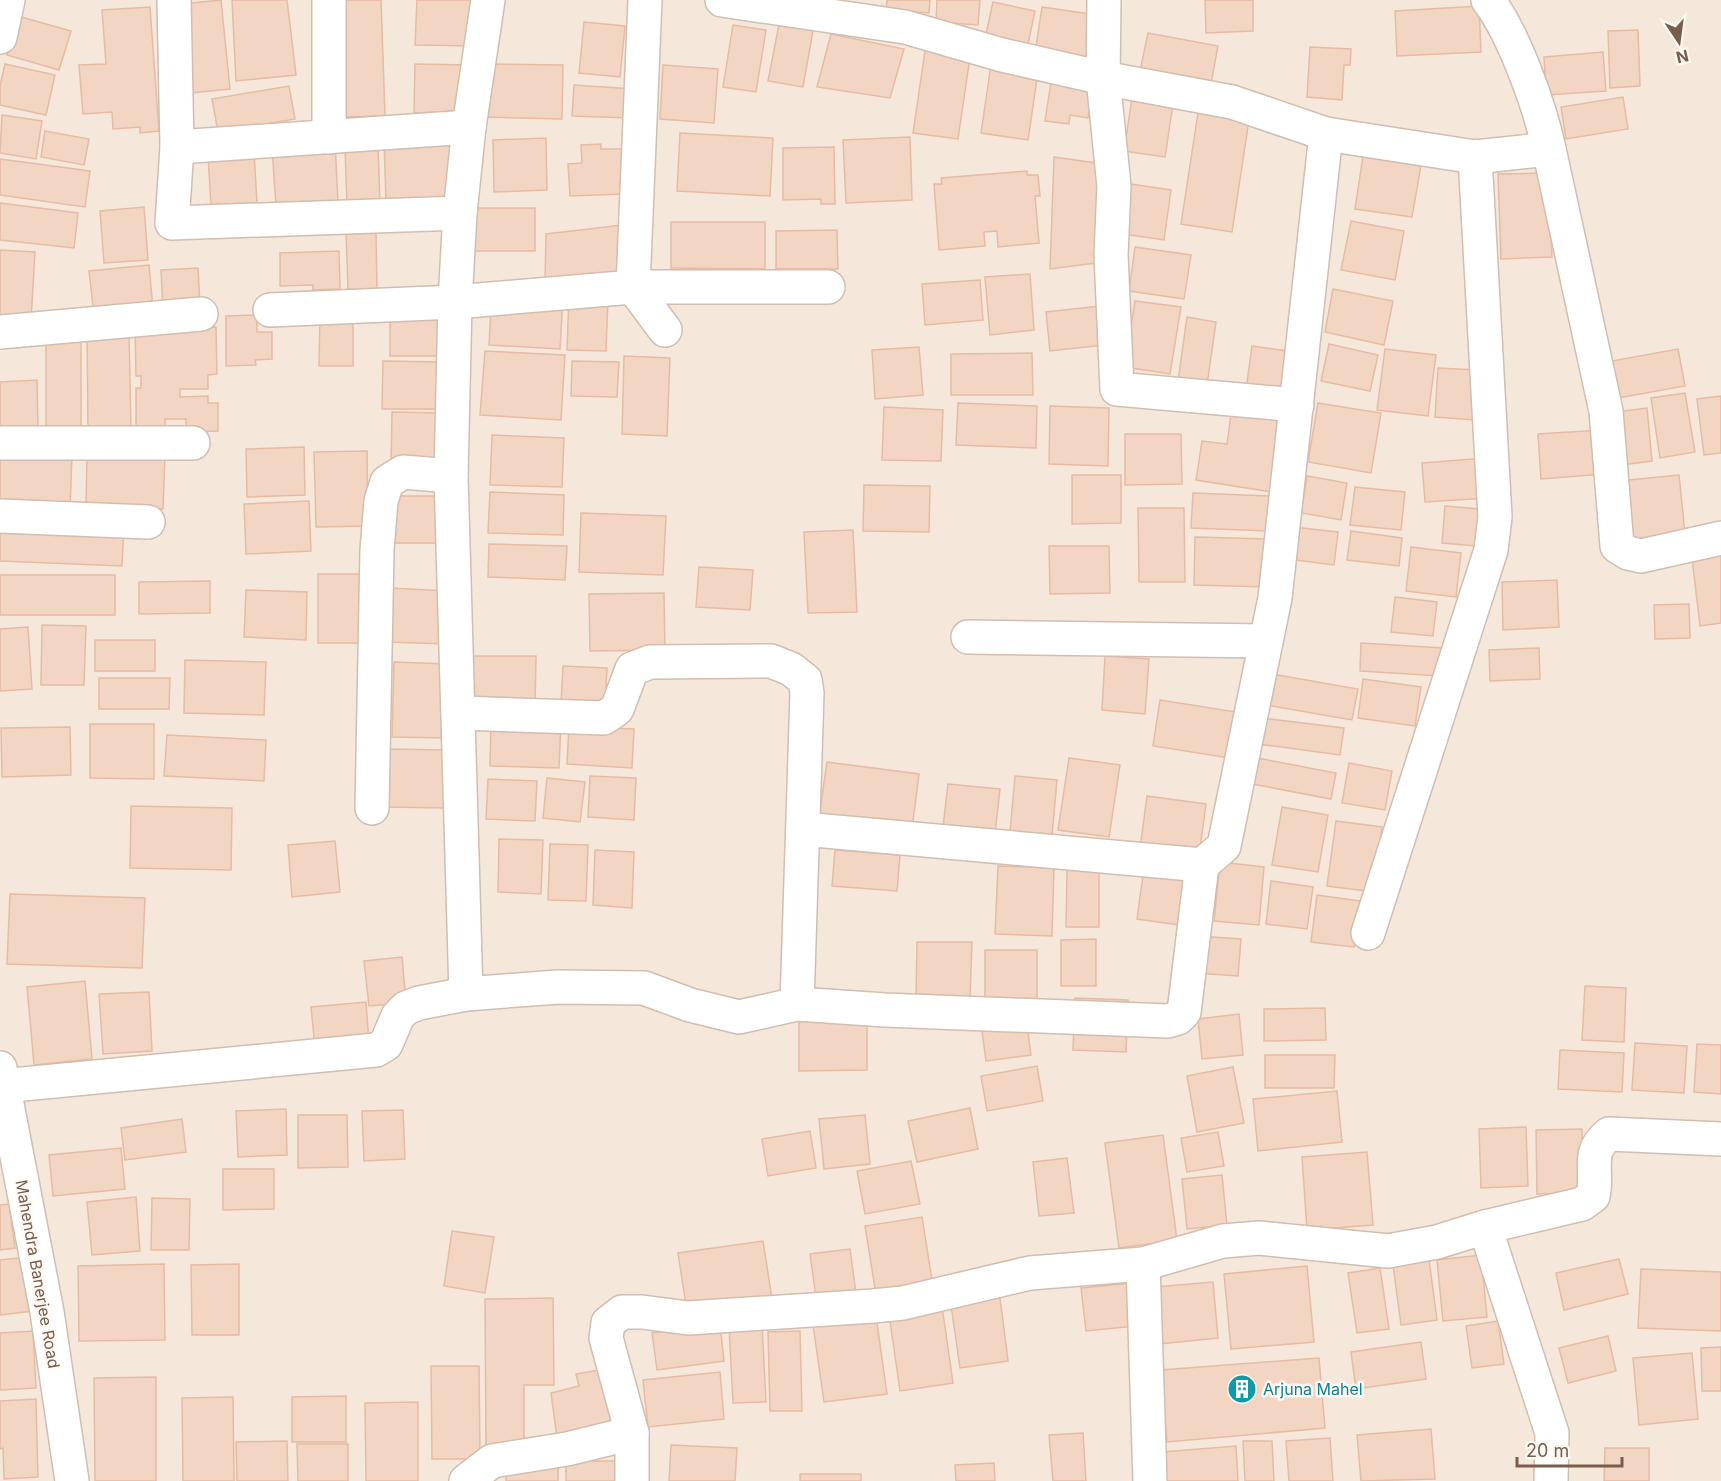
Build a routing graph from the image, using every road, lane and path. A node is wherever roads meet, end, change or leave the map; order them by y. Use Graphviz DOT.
graph roads {
  1 [pos="8,0"];
  2 [pos="174,0"];
  3 [pos="329,0"];
  4 [pos="488,0"];
  5 [pos="645,0"];
  6 [pos="722,0"];
  7 [pos="1104,0"];
  8 [pos="1488,0"];
  9 [pos="851,9"];
  10 [pos="0,37"];
  11 [pos="1103,78"];
  12 [pos="469,127"];
  13 [pos="1326,134"];
  14 [pos="329,137"];
  15 [pos="177,147"];
  16 [pos="1549,149"];
  17 [pos="1475,157"];
  18 [pos="460,213"];
  19 [pos="633,287"];
  20 [pos="828,287"];
  21 [pos="455,302"];
  22 [pos="270,310"];
  23 [pos="201,314"];
  24 [pos="665,330"];
  25 [pos="0,332"];
  26 [pos="1296,405"];
  27 [pos="0,443"];
  28 [pos="193,443"];
  29 [pos="451,476"];
  30 [pos="0,516"];
  31 [pos="148,522"];
  32 [pos="1721,538"];
  33 [pos="968,637"];
  34 [pos="1266,641"];
  35 [pos="460,713"];
  36 [pos="372,808"];
  37 [pos="803,830"];
  38 [pos="1202,865"];
  39 [pos="1368,933"];
  40 [pos="466,994"];
  41 [pos="797,1004"];
  42 [pos="1,1077"];
  43 [pos="1721,1139"];
  44 [pos="1485,1227"];
  45 [pos="1143,1264"];
  46 [pos="632,1433"];
  47 [pos="492,1471"];
  48 [pos="72,1481"];
  49 [pos="466,1481"];
  50 [pos="632,1481"];
  51 [pos="1150,1481"];
  52 [pos="1551,1481"];
  1 -- 10 [label="street"];
  2 -- 15 [label="street"];
  3 -- 14 [label="street"];
  4 -- 12 [label="street"];
  5 -- 19 [label="street"];
  6 -- 9 [label="street"];
  7 -- 11 [label="street"];
  8 -- 16 [label="street"];
  9 -- 11 [label="street"];
  11 -- 13 [label="street"];
  11 -- 26 [label="street"];
  12 -- 14 [label="street"];
  12 -- 18 [label="street"];
  13 -- 17 [label="street"];
  13 -- 26 [label="street"];
  14 -- 15 [label="street"];
  15 -- 18 [label="street"];
  16 -- 17 [label="street"];
  16 -- 32 [label="street"];
  17 -- 39 [label="street"];
  18 -- 21 [label="street"];
  19 -- 20 [label="street"];
  19 -- 21 [label="street"];
  19 -- 24 [label="street"];
  21 -- 22 [label="street"];
  21 -- 29 [label="street"];
  23 -- 25 [label="street"];
  26 -- 34 [label="street"];
  27 -- 28 [label="street"];
  29 -- 35 [label="street"];
  29 -- 36 [label="street"];
  30 -- 31 [label="street"];
  33 -- 34 [label="street"];
  34 -- 38 [label="street"];
  35 -- 37 [label="street"];
  35 -- 40 [label="street"];
  37 -- 38 [label="street"];
  37 -- 41 [label="street"];
  38 -- 41 [label="street"];
  40 -- 41 [label="street"];
  40 -- 42 [label="street"];
  42 -- 48 [label="street, Mahendra Banerjee Road"];
  43 -- 44 [label="street"];
  44 -- 45 [label="street"];
  44 -- 52 [label="street"];
  45 -- 46 [label="street"];
  45 -- 51 [label="street"];
  46 -- 47 [label="street"];
  46 -- 50 [label="street"];
  47 -- 49 [label="street"];
}
